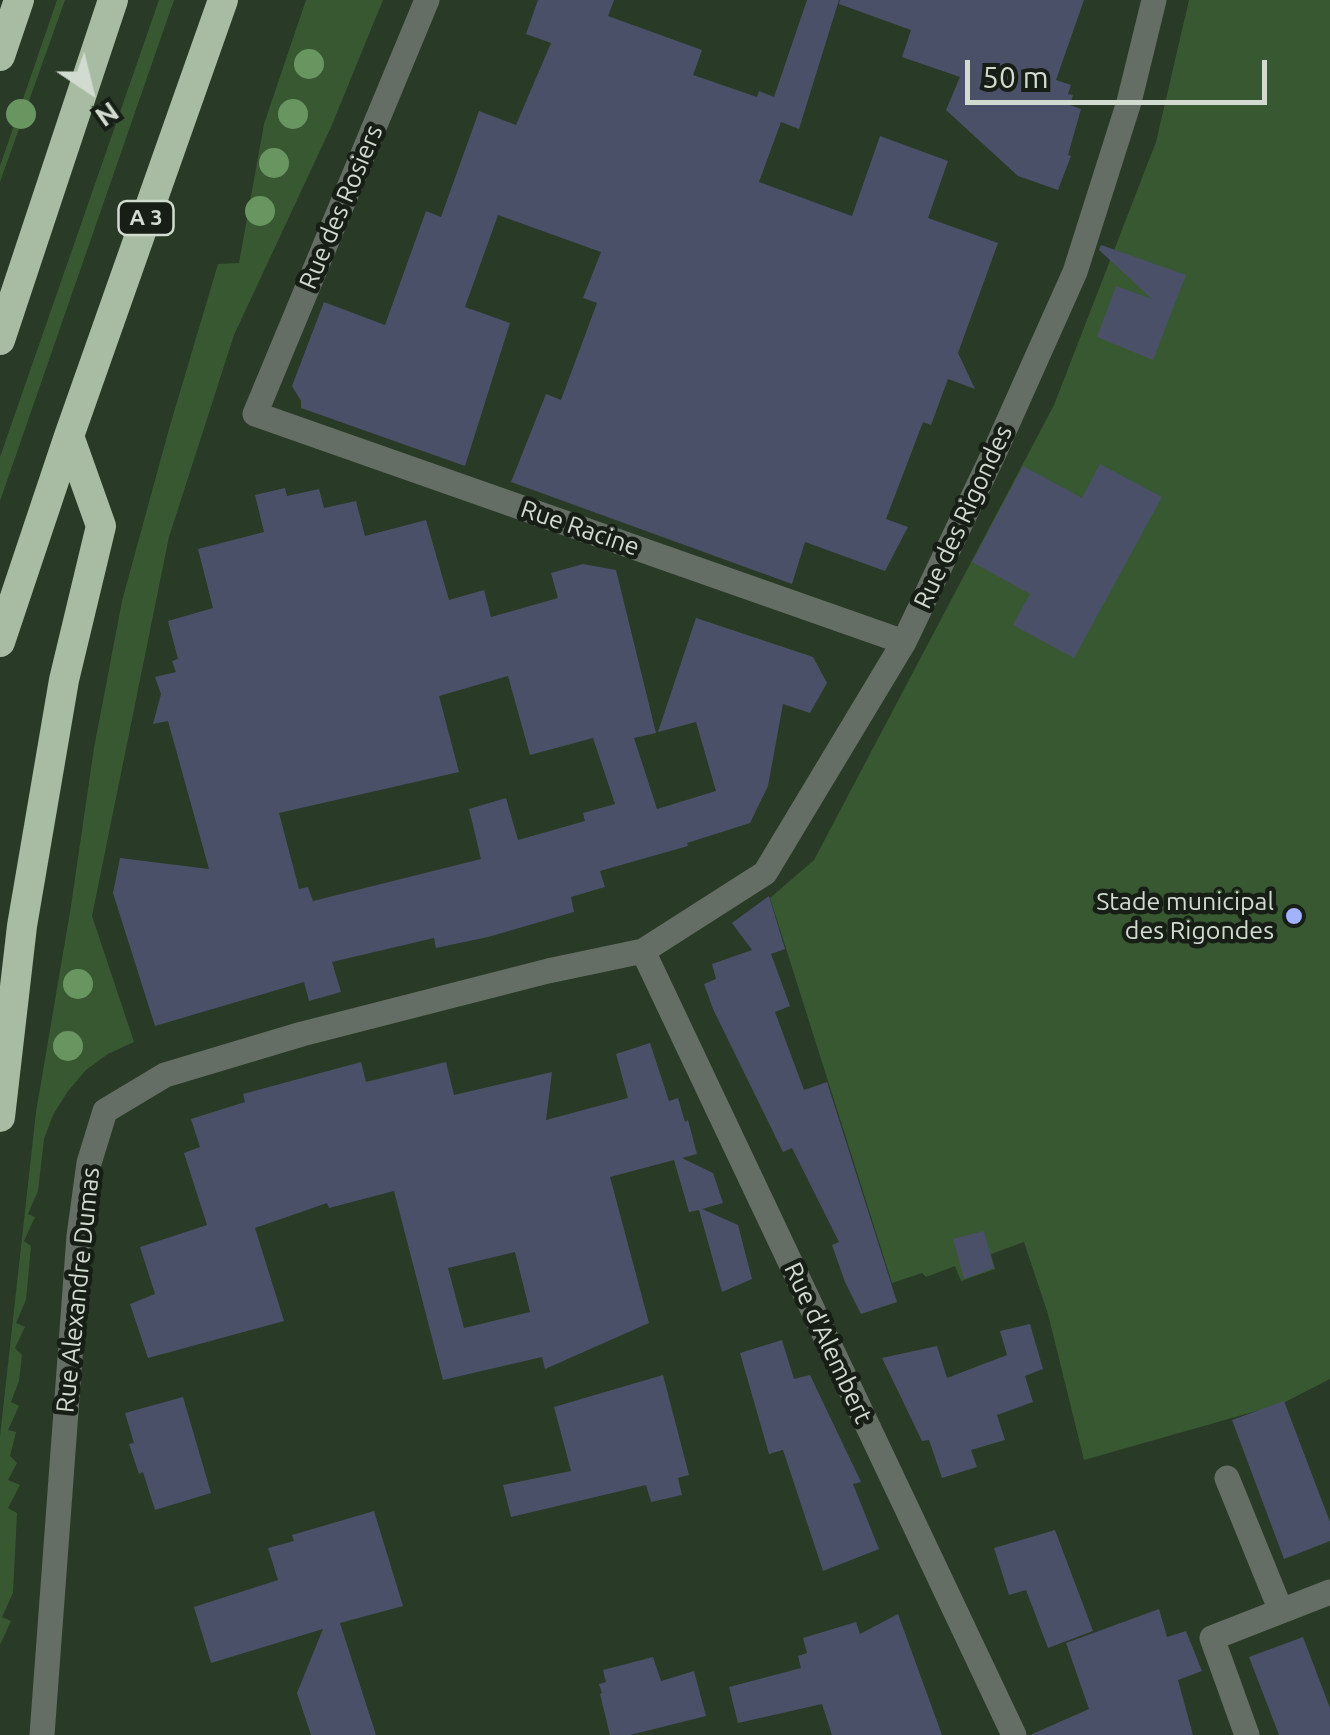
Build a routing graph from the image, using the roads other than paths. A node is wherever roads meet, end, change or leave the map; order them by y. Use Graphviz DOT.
graph roads {
  1 [pos="19,0"];
  2 [pos="113,0"];
  3 [pos="222,0"];
  4 [pos="428,0"];
  5 [pos="1154,0"];
  6 [pos="0,56"];
  7 [pos="0,340"];
  8 [pos="255,414"];
  9 [pos="70,436"];
  10 [pos="0,642"];
  11 [pos="904,642"];
  12 [pos="644,952"];
  13 [pos="0,1117"];
  14 [pos="1228,1478"];
  15 [pos="1330,1592"];
  16 [pos="1280,1611"];
  17 [pos="42,1735"];
  18 [pos="1014,1735"];
  19 [pos="1247,1735"];
  1 -- 6 [label="highway"];
  2 -- 7 [label="highway"];
  3 -- 9 [label="highway, A 3"];
  4 -- 8 [label="street, Rue des Rosiers"];
  5 -- 11 [label="street, Rue des Rigondes"];
  8 -- 11 [label="street, Rue Racine"];
  9 -- 10 [label="highway, A 3"];
  9 -- 13 [label="highway"];
  11 -- 12 [label="street, Rue des Rigondes"];
  12 -- 17 [label="street, Rue Alexandre Dumas"];
  12 -- 18 [label="street, Rue d'Alembert"];
  14 -- 16 [label="street"];
  15 -- 16 [label="street"];
  16 -- 19 [label="street"];
}
